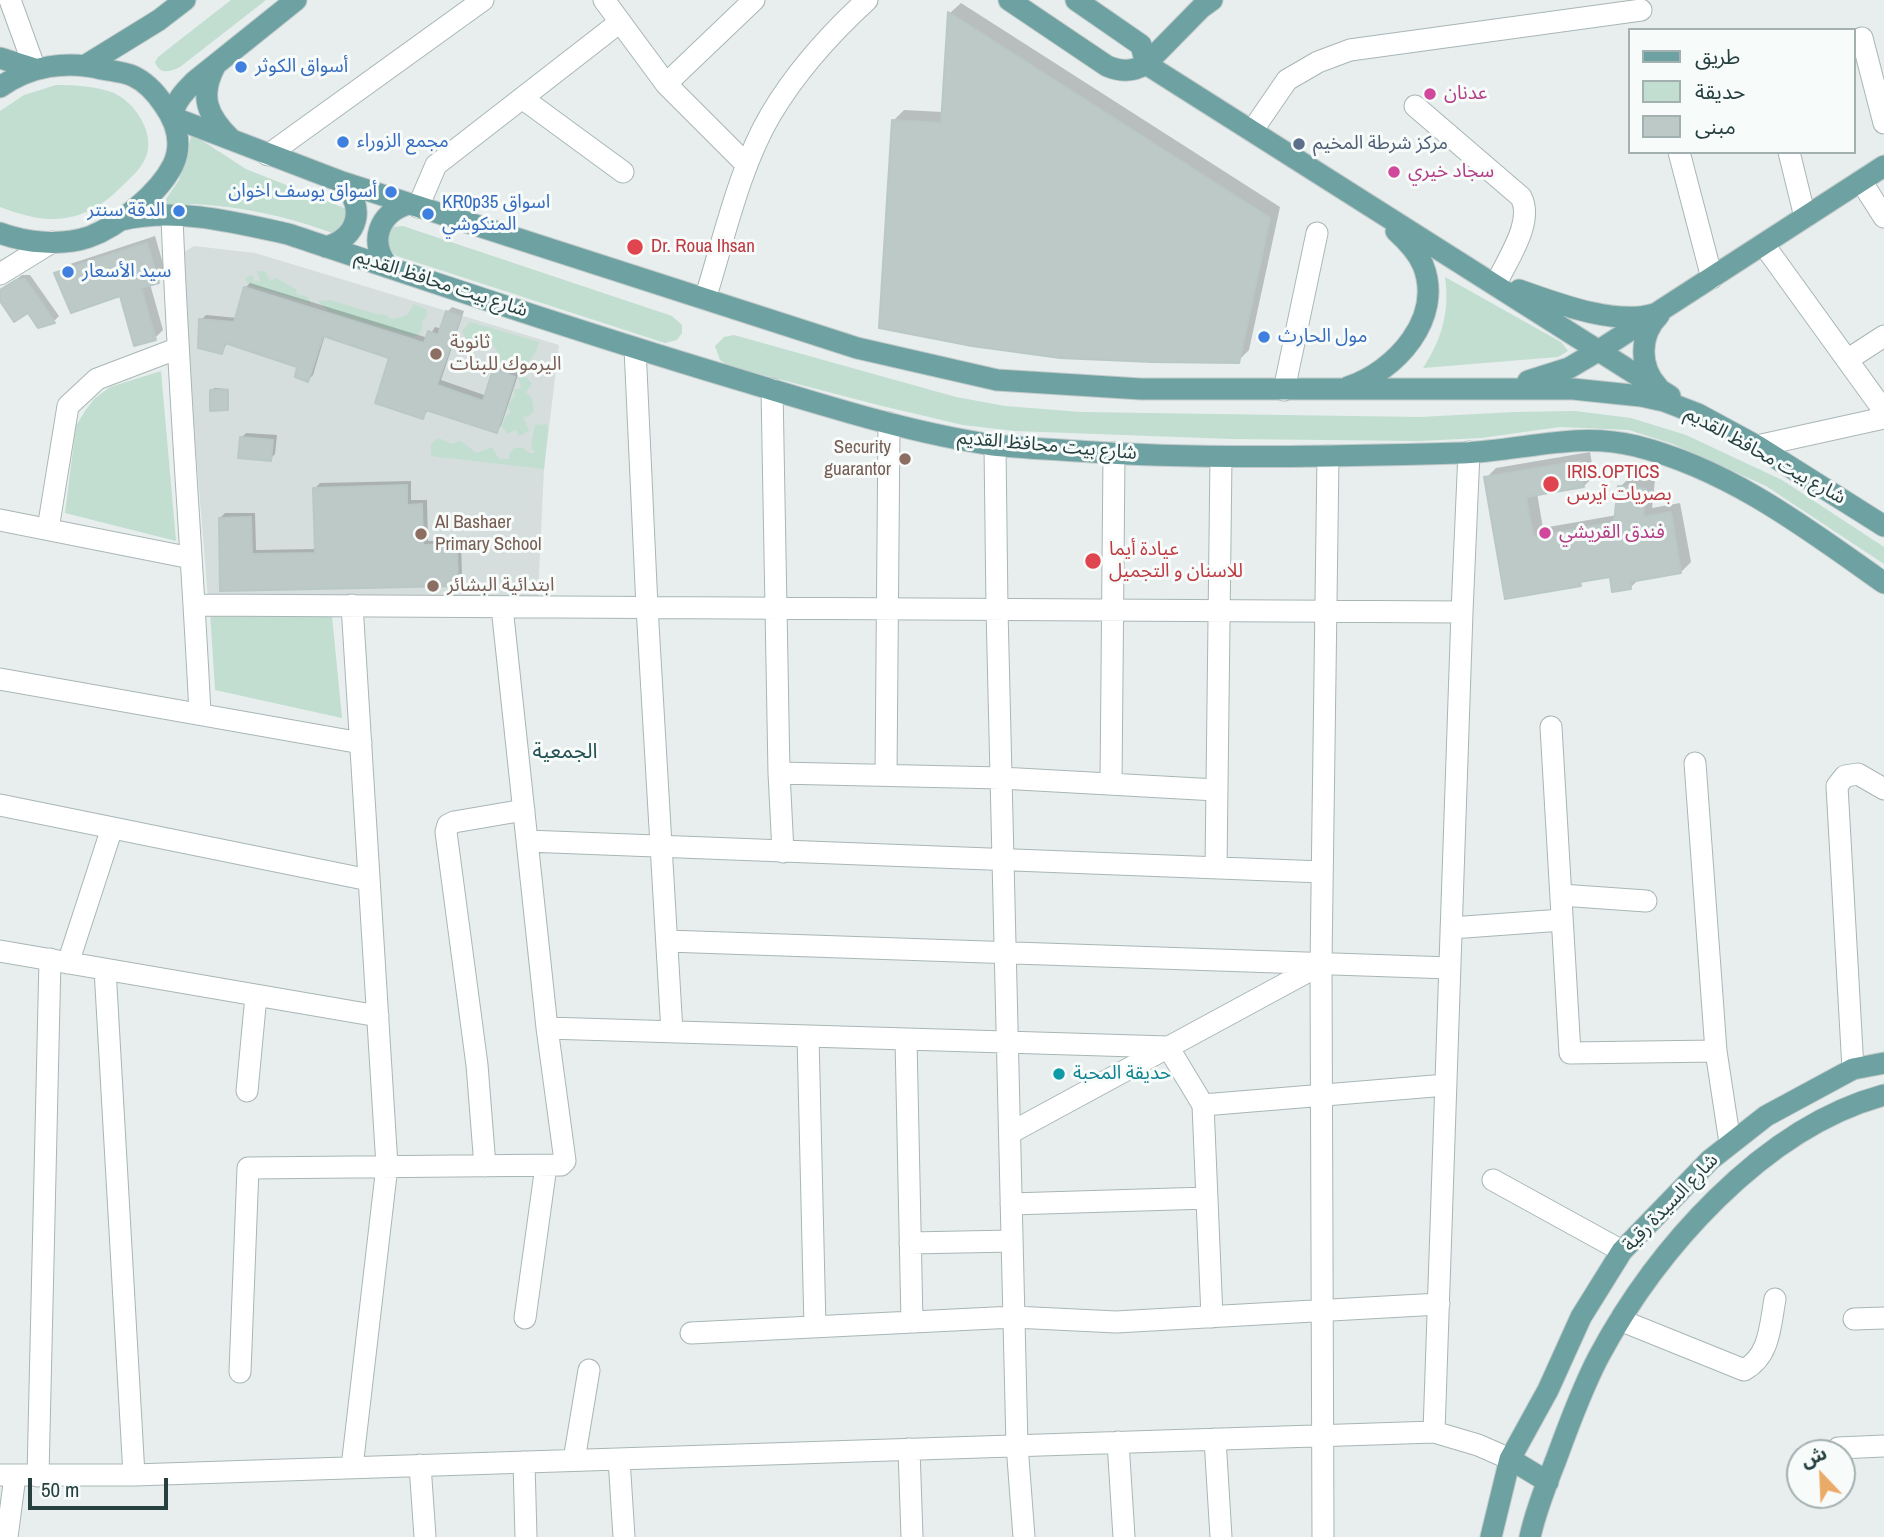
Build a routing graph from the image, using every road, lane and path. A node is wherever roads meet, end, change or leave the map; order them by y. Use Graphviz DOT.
graph roads {
  1 [pos="10,0"];
  2 [pos="185,0"];
  3 [pos="296,0"];
  4 [pos="483,0"];
  5 [pos="604,0"];
  6 [pos="754,0"];
  7 [pos="867,0"];
  8 [pos="1009,0"];
  9 [pos="1076,0"];
  10 [pos="1203,3"];
  11 [pos="1642,13"];
  12 [pos="620,22"];
  13 [pos="1862,38"];
  14 [pos="0,58"];
  15 [pos="218,61"];
  16 [pos="1146,64"];
  17 [pos="86,65"];
  18 [pos="35,69"];
  19 [pos="666,84"];
  20 [pos="0,86"];
  21 [pos="523,98"];
  22 [pos="1415,106"];
  23 [pos="172,117"];
  24 [pos="1884,123"];
  25 [pos="1252,131"];
  26 [pos="235,142"];
  27 [pos="1680,154"];
  28 [pos="1789,154"];
  29 [pos="268,155"];
  30 [pos="747,165"];
  31 [pos="1884,166"];
  32 [pos="623,172"];
  33 [pos="1861,181"];
  34 [pos="342,182"];
  35 [pos="1369,205"];
  36 [pos="413,206"];
  37 [pos="172,216"];
  38 [pos="1884,217"];
  39 [pos="1805,218"];
  40 [pos="121,220"];
  41 [pos="0,233"];
  42 [pos="1317,233"];
  43 [pos="52,242"];
  44 [pos="1764,245"];
  45 [pos="326,247"];
  46 [pos="388,266"];
  47 [pos="1474,272"];
  48 [pos="0,274"];
  49 [pos="1712,278"];
  50 [pos="1497,282"];
  51 [pos="705,299"];
  52 [pos="1662,311"];
  53 [pos="1884,336"];
  54 [pos="635,348"];
  55 [pos="176,349"];
  56 [pos="1598,351"];
  57 [pos="1847,360"];
  58 [pos="1489,388"];
  59 [pos="772,390"];
  60 [pos="1284,390"];
  61 [pos="1334,390"];
  62 [pos="1661,391"];
  63 [pos="1884,411"];
  64 [pos="1698,414"];
  65 [pos="1884,418"];
  66 [pos="889,423"];
  67 [pos="995,445"];
  68 [pos="1757,446"];
  69 [pos="1469,452"];
  70 [pos="1114,453"];
  71 [pos="1328,456"];
  72 [pos="1221,457"];
  73 [pos="0,520"];
  74 [pos="1884,526"];
  75 [pos="48,529"];
  76 [pos="191,558"];
  77 [pos="1883,581"];
  78 [pos="195,605"];
  79 [pos="352,605"];
  80 [pos="502,607"];
  81 [pos="648,607"];
  82 [pos="774,608"];
  83 [pos="886,609"];
  84 [pos="997,609"];
  85 [pos="1111,610"];
  86 [pos="1217,611"];
  87 [pos="1325,611"];
  88 [pos="1462,612"];
  89 [pos="0,679"];
  90 [pos="200,714"];
  91 [pos="1551,727"];
  92 [pos="361,743"];
  93 [pos="1695,763"];
  94 [pos="779,773"];
  95 [pos="886,775"];
  96 [pos="1001,778"];
  97 [pos="1111,784"];
  98 [pos="1884,789"];
  99 [pos="1216,790"];
  100 [pos="0,805"];
  101 [pos="524,810"];
  102 [pos="112,828"];
  103 [pos="527,841"];
  104 [pos="662,847"];
  105 [pos="783,852"];
  106 [pos="1003,860"];
  107 [pos="1216,868"];
  108 [pos="1322,872"];
  109 [pos="369,880"];
  110 [pos="1561,895"];
  111 [pos="1646,901"];
  112 [pos="1562,920"];
  113 [pos="1451,928"];
  114 [pos="667,941"];
  115 [pos="0,951"];
  116 [pos="1005,953"];
  117 [pos="59,961"];
  118 [pos="1321,964"];
  119 [pos="1450,968"];
  120 [pos="104,969"];
  121 [pos="256,996"];
  122 [pos="378,1016"];
  123 [pos="547,1028"];
  124 [pos="673,1032"];
  125 [pos="808,1036"];
  126 [pos="905,1039"];
  127 [pos="1007,1042"];
  128 [pos="1168,1047"];
  129 [pos="1716,1051"];
  130 [pos="1884,1063"];
  131 [pos="1853,1069"];
  132 [pos="1446,1085"];
  133 [pos="247,1091"];
  134 [pos="1884,1095"];
  135 [pos="1321,1096"];
  136 [pos="1203,1105"];
  137 [pos="1010,1133"];
  138 [pos="1730,1143"];
  139 [pos="387,1166"];
  140 [pos="485,1166"];
  141 [pos="546,1166"];
  142 [pos="1493,1180"];
  143 [pos="1207,1198"];
  144 [pos="1011,1204"];
  145 [pos="1012,1241"];
  146 [pos="910,1243"];
  147 [pos="1622,1251"];
  148 [pos="1775,1299"];
  149 [pos="1439,1304"];
  150 [pos="1321,1311"];
  151 [pos="1014,1317"];
  152 [pos="1212,1317"];
  153 [pos="525,1318"];
  154 [pos="1884,1318"];
  155 [pos="1619,1320"];
  156 [pos="1854,1320"];
  157 [pos="912,1322"];
  158 [pos="815,1327"];
  159 [pos="691,1333"];
  160 [pos="589,1370"];
  161 [pos="240,1372"];
  162 [pos="1434,1432"];
  163 [pos="1321,1437"];
  164 [pos="1215,1439"];
  165 [pos="1118,1442"];
  166 [pos="1017,1446"];
  167 [pos="1884,1446"];
  168 [pos="1856,1447"];
  169 [pos="909,1449"];
  170 [pos="619,1459"];
  171 [pos="1510,1459"];
  172 [pos="573,1460"];
  173 [pos="524,1462"];
  174 [pos="420,1465"];
  175 [pos="352,1467"];
  176 [pos="8,1475"];
  177 [pos="134,1475"];
  178 [pos="38,1476"];
  179 [pos="1548,1482"];
  180 [pos="6,1537"];
  181 [pos="425,1537"];
  182 [pos="526,1537"];
  183 [pos="624,1537"];
  184 [pos="912,1537"];
  185 [pos="1024,1537"];
  186 [pos="1124,1537"];
  187 [pos="1221,1537"];
  188 [pos="1322,1537"];
  189 [pos="1491,1537"];
  190 [pos="1530,1537"];
  1 -- 18 [label="street"];
  2 -- 17 [label="main road"];
  3 -- 15 [label="main road"];
  4 -- 29 [label="street"];
  5 -- 12 [label="street"];
  6 -- 19 [label="street"];
  7 -- 30 [label="street"];
  8 -- 16 [label="main road"];
  9 -- 16 [label="main road"];
  10 -- 16 [label="main road"];
  11 -- 25 [label="street"];
  12 -- 19 [label="street"];
  12 -- 21 [label="street"];
  13 -- 24 [label="street"];
  14 -- 18 [label="main road"];
  15 -- 23 [label="main road"];
  15 -- 26 [label="main road"];
  16 -- 25 [label="main road"];
  17 -- 18 [label="main road"];
  17 -- 23 [label="main road"];
  18 -- 20 [label="main road"];
  19 -- 30 [label="street"];
  21 -- 32 [label="street"];
  21 -- 36 [label="street"];
  22 -- 50 [label="street"];
  23 -- 26 [label="main road, شارع بيت محافظ القديم"];
  23 -- 40 [label="main road"];
  25 -- 35 [label="main road"];
  26 -- 29 [label="main road, شارع بيت محافظ القديم"];
  27 -- 49 [label="street"];
  28 -- 39 [label="street"];
  29 -- 34 [label="main road, شارع بيت محافظ القديم"];
  30 -- 51 [label="street"];
  31 -- 33 [label="main road"];
  33 -- 38 [label="street"];
  33 -- 39 [label="main road"];
  34 -- 36 [label="main road, شارع بيت محافظ القديم"];
  34 -- 45 [label="main road"];
  35 -- 47 [label="main road"];
  35 -- 61 [label="main road"];
  36 -- 46 [label="main road"];
  36 -- 51 [label="main road, شارع بيت محافظ القديم"];
  37 -- 40 [label="main road, شارع بيت محافظ القديم"];
  37 -- 45 [label="main road, شارع بيت محافظ القديم"];
  37 -- 55 [label="street"];
  39 -- 44 [label="main road"];
  40 -- 43 [label="main road"];
  41 -- 43 [label="main road"];
  42 -- 60 [label="street"];
  43 -- 48 [label="street"];
  44 -- 49 [label="main road"];
  44 -- 57 [label="street"];
  45 -- 46 [label="main road, شارع بيت محافظ القديم"];
  46 -- 54 [label="main road, شارع بيت محافظ القديم"];
  47 -- 50 [label="main road"];
  47 -- 56 [label="main road"];
  49 -- 52 [label="main road"];
  50 -- 52 [label="main road"];
  51 -- 60 [label="main road, شارع بيت محافظ القديم"];
  52 -- 56 [label="main road"];
  52 -- 62 [label="main road"];
  53 -- 57 [label="street"];
  54 -- 59 [label="main road, شارع بيت محافظ القديم"];
  54 -- 81 [label="street"];
  55 -- 75 [label="street"];
  55 -- 76 [label="street"];
  56 -- 58 [label="main road"];
  56 -- 62 [label="main road"];
  57 -- 63 [label="street"];
  58 -- 61 [label="main road, شارع بيت محافظ القديم"];
  58 -- 64 [label="main road, شارع بيت محافظ القديم"];
  59 -- 66 [label="main road, شارع بيت محافظ القديم"];
  59 -- 82 [label="street"];
  60 -- 61 [label="main road, شارع بيت محافظ القديم"];
  62 -- 64 [label="main road"];
  64 -- 68 [label="main road, شارع بيت محافظ القديم"];
  65 -- 68 [label="street"];
  66 -- 67 [label="main road, شارع بيت محافظ القديم"];
  66 -- 83 [label="street"];
  67 -- 70 [label="main road, شارع بيت محافظ القديم"];
  67 -- 84 [label="street"];
  68 -- 74 [label="main road, شارع بيت محافظ القديم"];
  69 -- 71 [label="main road, شارع بيت محافظ القديم"];
  69 -- 77 [label="main road, شارع بيت محافظ القديم"];
  69 -- 88 [label="street"];
  70 -- 72 [label="main road, شارع بيت محافظ القديم"];
  70 -- 85 [label="street"];
  71 -- 72 [label="main road, شارع بيت محافظ القديم"];
  71 -- 87 [label="street"];
  72 -- 86 [label="street"];
  73 -- 75 [label="street"];
  75 -- 76 [label="street"];
  76 -- 78 [label="street"];
  78 -- 79 [label="street"];
  78 -- 90 [label="street"];
  79 -- 80 [label="street"];
  79 -- 92 [label="street"];
  80 -- 81 [label="street"];
  80 -- 101 [label="street"];
  81 -- 82 [label="street"];
  81 -- 104 [label="street"];
  82 -- 83 [label="street"];
  82 -- 94 [label="street"];
  83 -- 84 [label="street"];
  83 -- 95 [label="street"];
  84 -- 85 [label="street"];
  84 -- 96 [label="street"];
  85 -- 86 [label="street"];
  85 -- 97 [label="street"];
  86 -- 87 [label="street"];
  86 -- 99 [label="street"];
  87 -- 88 [label="street"];
  87 -- 108 [label="street"];
  88 -- 113 [label="street"];
  89 -- 90 [label="street"];
  90 -- 92 [label="street"];
  91 -- 110 [label="street"];
  92 -- 109 [label="street"];
  93 -- 129 [label="street"];
  94 -- 95 [label="street"];
  94 -- 105 [label="street"];
  95 -- 96 [label="street"];
  96 -- 97 [label="street"];
  96 -- 106 [label="street"];
  97 -- 99 [label="street"];
  98 -- 131 [label="street"];
  99 -- 107 [label="street"];
  100 -- 102 [label="street"];
  101 -- 103 [label="street"];
  101 -- 140 [label="street"];
  102 -- 109 [label="street"];
  102 -- 117 [label="street"];
  103 -- 104 [label="street"];
  103 -- 123 [label="street"];
  104 -- 105 [label="street"];
  104 -- 114 [label="street"];
  105 -- 106 [label="street"];
  106 -- 107 [label="street"];
  106 -- 116 [label="street"];
  107 -- 108 [label="street"];
  108 -- 118 [label="street"];
  109 -- 122 [label="street"];
  110 -- 111 [label="street"];
  110 -- 112 [label="street"];
  112 -- 113 [label="street"];
  112 -- 129 [label="street"];
  113 -- 119 [label="street"];
  114 -- 116 [label="street"];
  114 -- 124 [label="street"];
  115 -- 117 [label="street"];
  116 -- 118 [label="street"];
  116 -- 127 [label="street"];
  117 -- 120 [label="street"];
  117 -- 178 [label="street"];
  118 -- 119 [label="street"];
  118 -- 128 [label="street"];
  118 -- 135 [label="street"];
  119 -- 132 [label="street"];
  120 -- 121 [label="street"];
  120 -- 177 [label="street"];
  121 -- 122 [label="street"];
  121 -- 133 [label="street"];
  122 -- 139 [label="street"];
  123 -- 124 [label="street"];
  123 -- 141 [label="street"];
  124 -- 125 [label="street"];
  125 -- 126 [label="street"];
  125 -- 158 [label="street"];
  126 -- 127 [label="street"];
  126 -- 146 [label="street"];
  127 -- 128 [label="street"];
  127 -- 137 [label="street"];
  128 -- 136 [label="street"];
  128 -- 137 [label="street"];
  129 -- 138 [label="street"];
  130 -- 131 [label="main road, شارع السيدة رقية"];
  131 -- 138 [label="main road, شارع السيدة رقية"];
  132 -- 135 [label="street"];
  132 -- 149 [label="street"];
  134 -- 155 [label="main road, شارع السيدة رقية"];
  135 -- 136 [label="street"];
  135 -- 150 [label="street"];
  136 -- 143 [label="street"];
  137 -- 144 [label="street"];
  138 -- 147 [label="main road, شارع السيدة رقية"];
  139 -- 140 [label="street"];
  139 -- 161 [label="street"];
  139 -- 175 [label="street"];
  140 -- 141 [label="street"];
  141 -- 153 [label="street"];
  142 -- 147 [label="street"];
  143 -- 144 [label="street"];
  143 -- 152 [label="street"];
  144 -- 145 [label="street"];
  145 -- 146 [label="street"];
  145 -- 151 [label="street"];
  146 -- 157 [label="street"];
  147 -- 171 [label="main road, شارع السيدة رقية"];
  148 -- 155 [label="street"];
  149 -- 150 [label="street"];
  149 -- 162 [label="street"];
  150 -- 152 [label="street"];
  150 -- 163 [label="street"];
  151 -- 152 [label="street"];
  151 -- 157 [label="street"];
  151 -- 166 [label="street"];
  154 -- 156 [label="street"];
  155 -- 179 [label="main road, شارع السيدة رقية"];
  157 -- 158 [label="street"];
  158 -- 159 [label="street"];
  160 -- 172 [label="street"];
  162 -- 163 [label="street"];
  162 -- 171 [label="street"];
  163 -- 164 [label="street"];
  163 -- 188 [label="street"];
  164 -- 165 [label="street"];
  164 -- 187 [label="street"];
  165 -- 166 [label="street"];
  165 -- 186 [label="street"];
  166 -- 169 [label="street"];
  166 -- 185 [label="street"];
  167 -- 168 [label="street"];
  169 -- 170 [label="street"];
  169 -- 184 [label="street"];
  170 -- 172 [label="street"];
  170 -- 183 [label="street"];
  171 -- 179 [label="main road"];
  171 -- 189 [label="main road, شارع السيدة رقية"];
  172 -- 173 [label="street"];
  173 -- 174 [label="street"];
  173 -- 182 [label="street"];
  174 -- 175 [label="street"];
  174 -- 181 [label="street"];
  175 -- 177 [label="street"];
  176 -- 178 [label="street"];
  176 -- 180 [label="street"];
  177 -- 178 [label="street"];
  179 -- 190 [label="main road, شارع السيدة رقية"];
}
